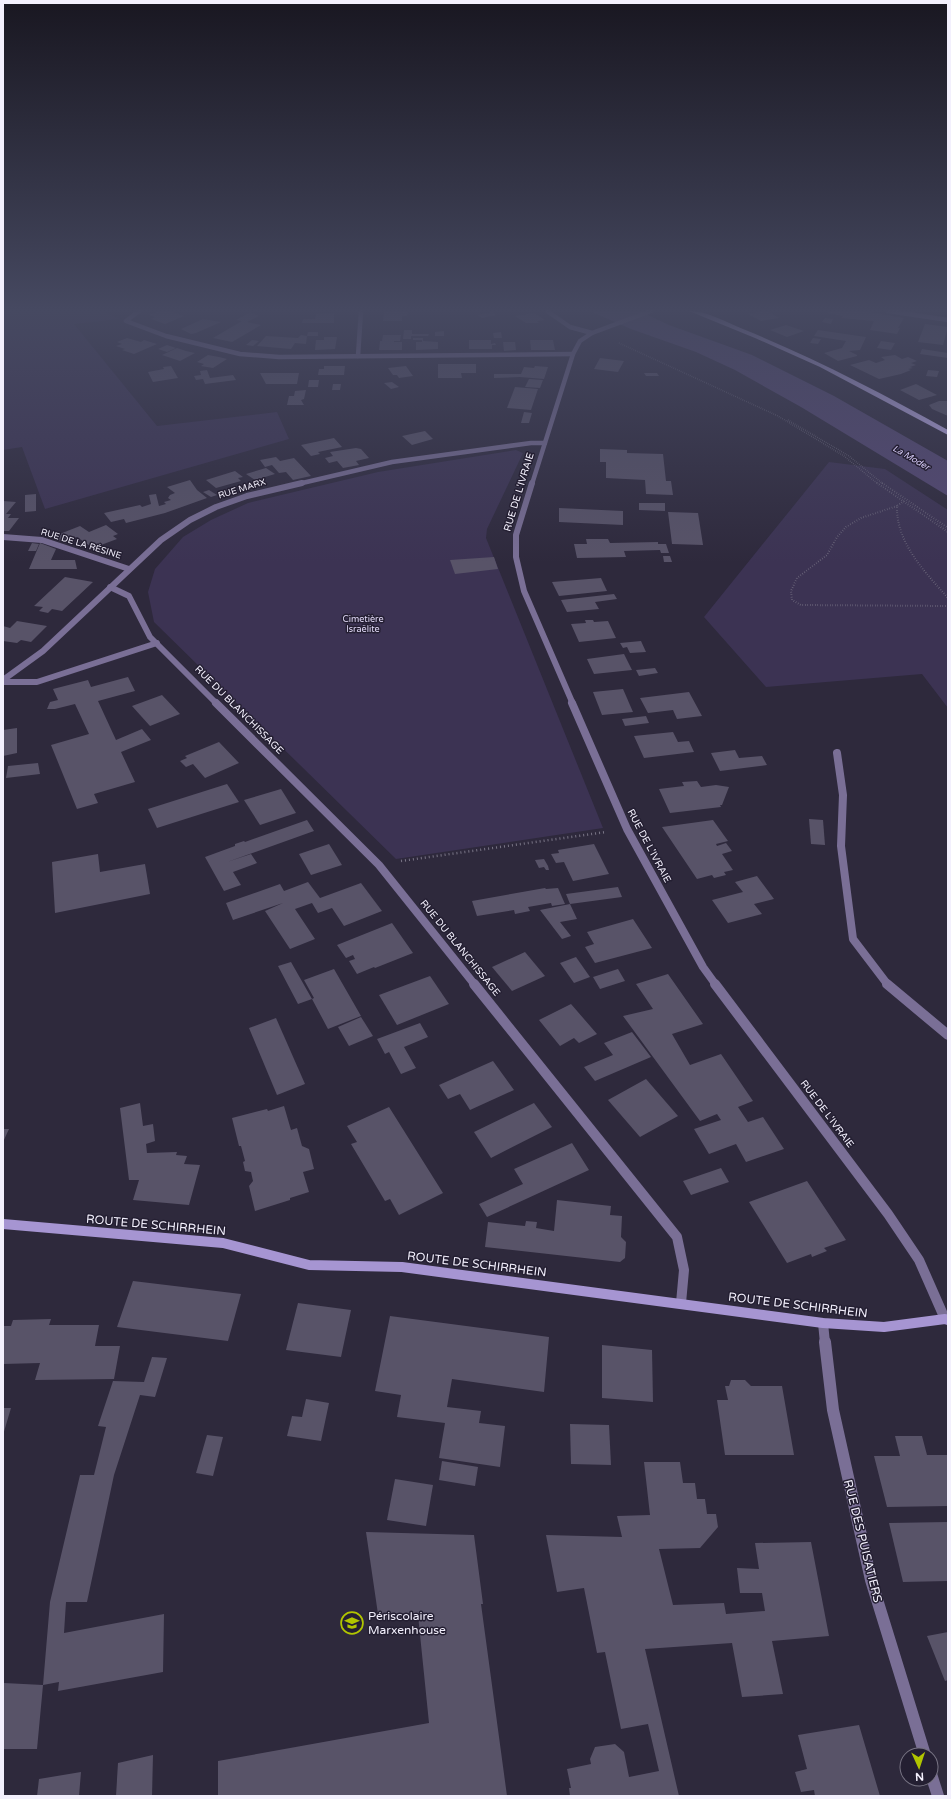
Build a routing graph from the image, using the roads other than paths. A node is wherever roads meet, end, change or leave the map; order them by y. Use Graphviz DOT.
graph roads {
  1 [pos="560,395"];
  2 [pos="881,395"];
  3 [pos="948,433"];
  4 [pos="545,443"];
  5 [pos="3,537"];
  6 [pos="129,569"];
  7 [pos="110,587"];
  8 [pos="157,644"];
  9 [pos="3,681"];
  10 [pos="837,754"];
  11 [pos="948,1035"];
  12 [pos="3,1224"];
  13 [pos="681,1303"];
  14 [pos="947,1319"];
  15 [pos="823,1323"];
  16 [pos="923,1747"];
  1 -- 4 [label="street, RUE DE L'IVRAIE"];
  2 -- 3 [label="main road"];
  4 -- 6 [label="street, RUE MARX"];
  4 -- 14 [label="street, RUE DE L'IVRAIE"];
  5 -- 6 [label="street, RUE DE LA RÉSINE"];
  6 -- 7 [label="street, RUE MARX"];
  7 -- 8 [label="street, RUE DU BLANCHISSAGE"];
  7 -- 9 [label="street, RUE MARX"];
  8 -- 9 [label="street"];
  8 -- 13 [label="street, RUE DU BLANCHISSAGE"];
  10 -- 11 [label="street"];
  12 -- 13 [label="street, ROUTE DE SCHIRRHEIN"];
  13 -- 15 [label="street, ROUTE DE SCHIRRHEIN"];
  14 -- 15 [label="street, ROUTE DE SCHIRRHEIN"];
  15 -- 16 [label="street, RUE DES PUISATIERS"];
}
